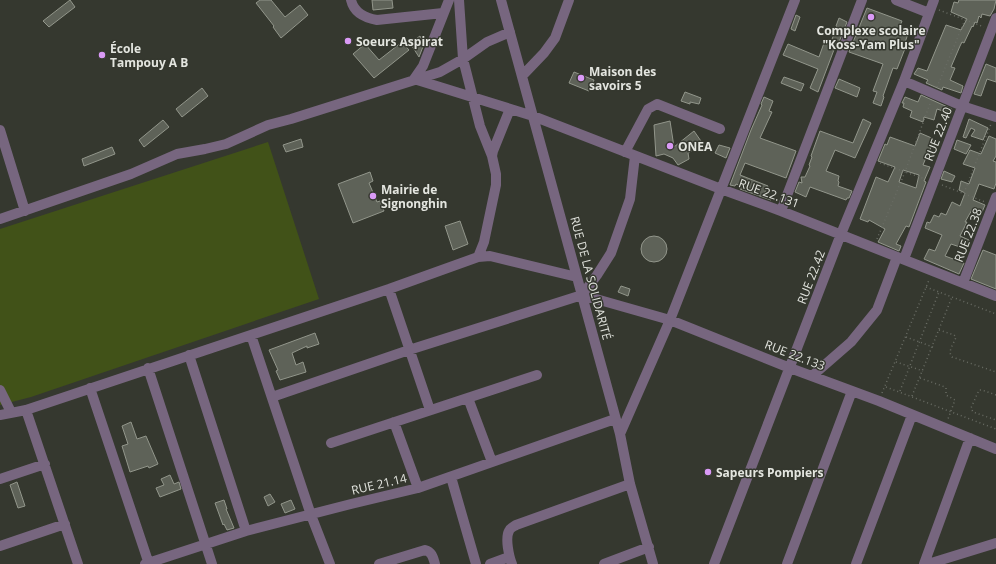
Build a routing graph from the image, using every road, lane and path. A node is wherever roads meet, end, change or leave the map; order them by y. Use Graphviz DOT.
graph roads {
  1 [pos="351,0"];
  2 [pos="448,0"];
  3 [pos="458,0"];
  4 [pos="501,0"];
  5 [pos="569,0"];
  6 [pos="795,0"];
  7 [pos="862,0"];
  8 [pos="896,0"];
  9 [pos="931,7"];
  10 [pos="443,13"];
  11 [pos="996,18"];
  12 [pos="965,20"];
  13 [pos="992,30"];
  14 [pos="510,32"];
  15 [pos="463,59"];
  16 [pos="522,76"];
  17 [pos="414,79"];
  18 [pos="904,81"];
  19 [pos="934,94"];
  20 [pos="473,98"];
  21 [pos="962,106"];
  22 [pos="510,109"];
  23 [pos="533,116"];
  24 [pos="995,117"];
  25 [pos="720,129"];
  26 [pos="0,130"];
  27 [pos="625,152"];
  28 [pos="492,156"];
  29 [pos="635,156"];
  30 [pos="721,189"];
  31 [pos="964,193"];
  32 [pos="996,197"];
  33 [pos="25,211"];
  34 [pos="781,211"];
  35 [pos="0,219"];
  36 [pos="841,234"];
  37 [pos="874,247"];
  38 [pos="478,257"];
  39 [pos="901,258"];
  40 [pos="933,271"];
  41 [pos="577,277"];
  42 [pos="963,283"];
  43 [pos="926,287"];
  44 [pos="389,289"];
  45 [pos="939,292"];
  46 [pos="582,295"];
  47 [pos="996,296"];
  48 [pos="952,297"];
  49 [pos="996,314"];
  50 [pos="670,320"];
  51 [pos="939,330"];
  52 [pos="251,335"];
  53 [pos="906,337"];
  54 [pos="919,342"];
  55 [pos="932,347"];
  56 [pos="409,350"];
  57 [pos="189,355"];
  58 [pos="896,361"];
  59 [pos="910,366"];
  60 [pos="148,368"];
  61 [pos="790,368"];
  62 [pos="923,371"];
  63 [pos="996,372"];
  64 [pos="537,375"];
  65 [pos="812,376"];
  66 [pos="920,378"];
  67 [pos="885,386"];
  68 [pos="90,388"];
  69 [pos="0,390"];
  70 [pos="852,391"];
  71 [pos="900,392"];
  72 [pos="996,395"];
  73 [pos="912,396"];
  74 [pos="272,397"];
  75 [pos="468,398"];
  76 [pos="879,400"];
  77 [pos="26,410"];
  78 [pos="430,410"];
  79 [pos="11,412"];
  80 [pos="951,412"];
  81 [pos="0,415"];
  82 [pos="912,415"];
  83 [pos="616,419"];
  84 [pos="996,420"];
  85 [pos="394,422"];
  86 [pos="944,427"];
  87 [pos="996,429"];
  88 [pos="620,434"];
  89 [pos="970,438"];
  90 [pos="331,443"];
  91 [pos="996,449"];
  92 [pos="492,462"];
  93 [pos="45,464"];
  94 [pos="451,477"];
  95 [pos="0,479"];
  96 [pos="630,484"];
  97 [pos="418,488"];
  98 [pos="311,515"];
  99 [pos="65,524"];
  100 [pos="246,531"];
  101 [pos="996,543"];
  102 [pos="205,544"];
  103 [pos="0,546"];
  104 [pos="649,547"];
  105 [pos="510,560"];
  106 [pos="78,564"];
  107 [pos="147,564"];
  108 [pos="212,564"];
  109 [pos="330,564"];
  110 [pos="379,564"];
  111 [pos="435,564"];
  112 [pos="476,564"];
  113 [pos="490,564"];
  114 [pos="604,564"];
  115 [pos="653,564"];
  116 [pos="714,564"];
  117 [pos="787,564"];
  118 [pos="856,564"];
  119 [pos="924,564"];
  120 [pos="928,564"];
  1 -- 10 [label="street"];
  2 -- 10 [label="street"];
  3 -- 15 [label="street"];
  4 -- 14 [label="street, RUE DE LA SOLIDARITÉ"];
  5 -- 16 [label="street"];
  6 -- 30 [label="street"];
  7 -- 34 [label="street"];
  8 -- 9 [label="street"];
  9 -- 12 [label="path"];
  9 -- 18 [label="street, RUE 22.42"];
  10 -- 17 [label="street"];
  11 -- 13 [label="street, RUE 22.40"];
  12 -- 13 [label="path"];
  12 -- 19 [label="path"];
  13 -- 21 [label="street, RUE 22.40"];
  14 -- 15 [label="street"];
  14 -- 16 [label="street, RUE DE LA SOLIDARITÉ"];
  15 -- 17 [label="street"];
  15 -- 20 [label="street"];
  16 -- 23 [label="street, RUE DE LA SOLIDARITÉ"];
  17 -- 20 [label="street, RUE 22.131"];
  17 -- 33 [label="street"];
  18 -- 19 [label="street"];
  18 -- 36 [label="street, RUE 22.42"];
  19 -- 21 [label="street"];
  19 -- 37 [label="path"];
  20 -- 22 [label="street, RUE 22.131"];
  20 -- 28 [label="street"];
  21 -- 24 [label="street"];
  21 -- 39 [label="street, RUE 22.40"];
  22 -- 23 [label="street, RUE 22.131"];
  22 -- 28 [label="street"];
  23 -- 27 [label="street, RUE 22.131"];
  23 -- 41 [label="street, RUE DE LA SOLIDARITÉ"];
  24 -- 31 [label="path"];
  25 -- 27 [label="street"];
  26 -- 33 [label="street"];
  27 -- 29 [label="street, RUE 22.131"];
  28 -- 38 [label="street"];
  29 -- 30 [label="street, RUE 22.131"];
  29 -- 46 [label="street"];
  30 -- 34 [label="street, RUE 22.131"];
  30 -- 50 [label="street"];
  32 -- 42 [label="street, RUE 22.38"];
  33 -- 35 [label="street"];
  34 -- 36 [label="street, RUE 22.131"];
  36 -- 37 [label="street, RUE 22.131"];
  36 -- 61 [label="street, RUE 22.42"];
  37 -- 39 [label="street, RUE 22.131"];
  38 -- 41 [label="street"];
  38 -- 44 [label="street"];
  39 -- 40 [label="street, RUE 22.131"];
  39 -- 65 [label="street, RUE 22.40"];
  40 -- 42 [label="street, RUE 22.131"];
  40 -- 43 [label="path"];
  41 -- 46 [label="street, RUE DE LA SOLIDARITÉ"];
  42 -- 47 [label="street, RUE 22.131"];
  43 -- 45 [label="path"];
  43 -- 53 [label="path"];
  44 -- 52 [label="street"];
  44 -- 56 [label="street"];
  45 -- 48 [label="path"];
  45 -- 54 [label="path"];
  46 -- 50 [label="street, RUE 22.133"];
  46 -- 56 [label="street"];
  46 -- 83 [label="street, RUE DE LA SOLIDARITÉ"];
  48 -- 49 [label="path"];
  48 -- 51 [label="path"];
  50 -- 61 [label="street, RUE 22.133"];
  50 -- 88 [label="street"];
  51 -- 55 [label="path"];
  51 -- 63 [label="path"];
  52 -- 57 [label="street"];
  52 -- 74 [label="street"];
  53 -- 54 [label="path"];
  53 -- 58 [label="path"];
  54 -- 55 [label="path"];
  54 -- 59 [label="path"];
  55 -- 62 [label="path"];
  56 -- 74 [label="street"];
  56 -- 78 [label="street"];
  57 -- 60 [label="street"];
  57 -- 100 [label="street"];
  58 -- 59 [label="path"];
  58 -- 67 [label="path"];
  59 -- 62 [label="path"];
  59 -- 71 [label="path"];
  60 -- 68 [label="street"];
  60 -- 102 [label="street"];
  61 -- 65 [label="street, RUE 22.133"];
  61 -- 116 [label="street, RUE 22.42"];
  62 -- 66 [label="path"];
  64 -- 75 [label="street"];
  65 -- 70 [label="street, RUE 22.133"];
  66 -- 73 [label="path"];
  66 -- 80 [label="path"];
  67 -- 71 [label="path"];
  67 -- 76 [label="path"];
  68 -- 77 [label="street"];
  68 -- 107 [label="street"];
  69 -- 79 [label="street"];
  70 -- 76 [label="street, RUE 22.133"];
  70 -- 117 [label="street"];
  71 -- 73 [label="path"];
  72 -- 84 [label="path"];
  73 -- 80 [label="path"];
  74 -- 98 [label="street"];
  75 -- 78 [label="street"];
  75 -- 92 [label="street"];
  76 -- 82 [label="street, RUE 22.133"];
  77 -- 79 [label="street"];
  77 -- 93 [label="street"];
  78 -- 85 [label="street"];
  79 -- 81 [label="street"];
  80 -- 86 [label="path"];
  80 -- 87 [label="path"];
  82 -- 86 [label="street, RUE 22.133"];
  82 -- 118 [label="street"];
  83 -- 88 [label="street, RUE DE LA SOLIDARITÉ"];
  83 -- 92 [label="street, RUE 21.14"];
  85 -- 90 [label="street"];
  85 -- 97 [label="street"];
  86 -- 89 [label="street, RUE 22.133"];
  88 -- 96 [label="street, RUE DE LA SOLIDARITÉ"];
  89 -- 91 [label="street, RUE 22.133"];
  89 -- 119 [label="street"];
  92 -- 94 [label="street, RUE 21.14"];
  93 -- 95 [label="street"];
  93 -- 99 [label="street"];
  94 -- 97 [label="street, RUE 21.14"];
  94 -- 112 [label="street"];
  96 -- 104 [label="street, RUE DE LA SOLIDARITÉ"];
  96 -- 105 [label="street"];
  97 -- 98 [label="street, RUE 21.14"];
  98 -- 100 [label="street, RUE 21.14"];
  98 -- 109 [label="street"];
  99 -- 103 [label="street"];
  99 -- 106 [label="street"];
  100 -- 102 [label="street, RUE 21.14"];
  101 -- 120 [label="street"];
  102 -- 107 [label="street, RUE 21.14"];
  102 -- 108 [label="street"];
  104 -- 114 [label="street"];
  104 -- 115 [label="street, RUE DE LA SOLIDARITÉ"];
  105 -- 113 [label="street"];
  110 -- 111 [label="street"];
}
